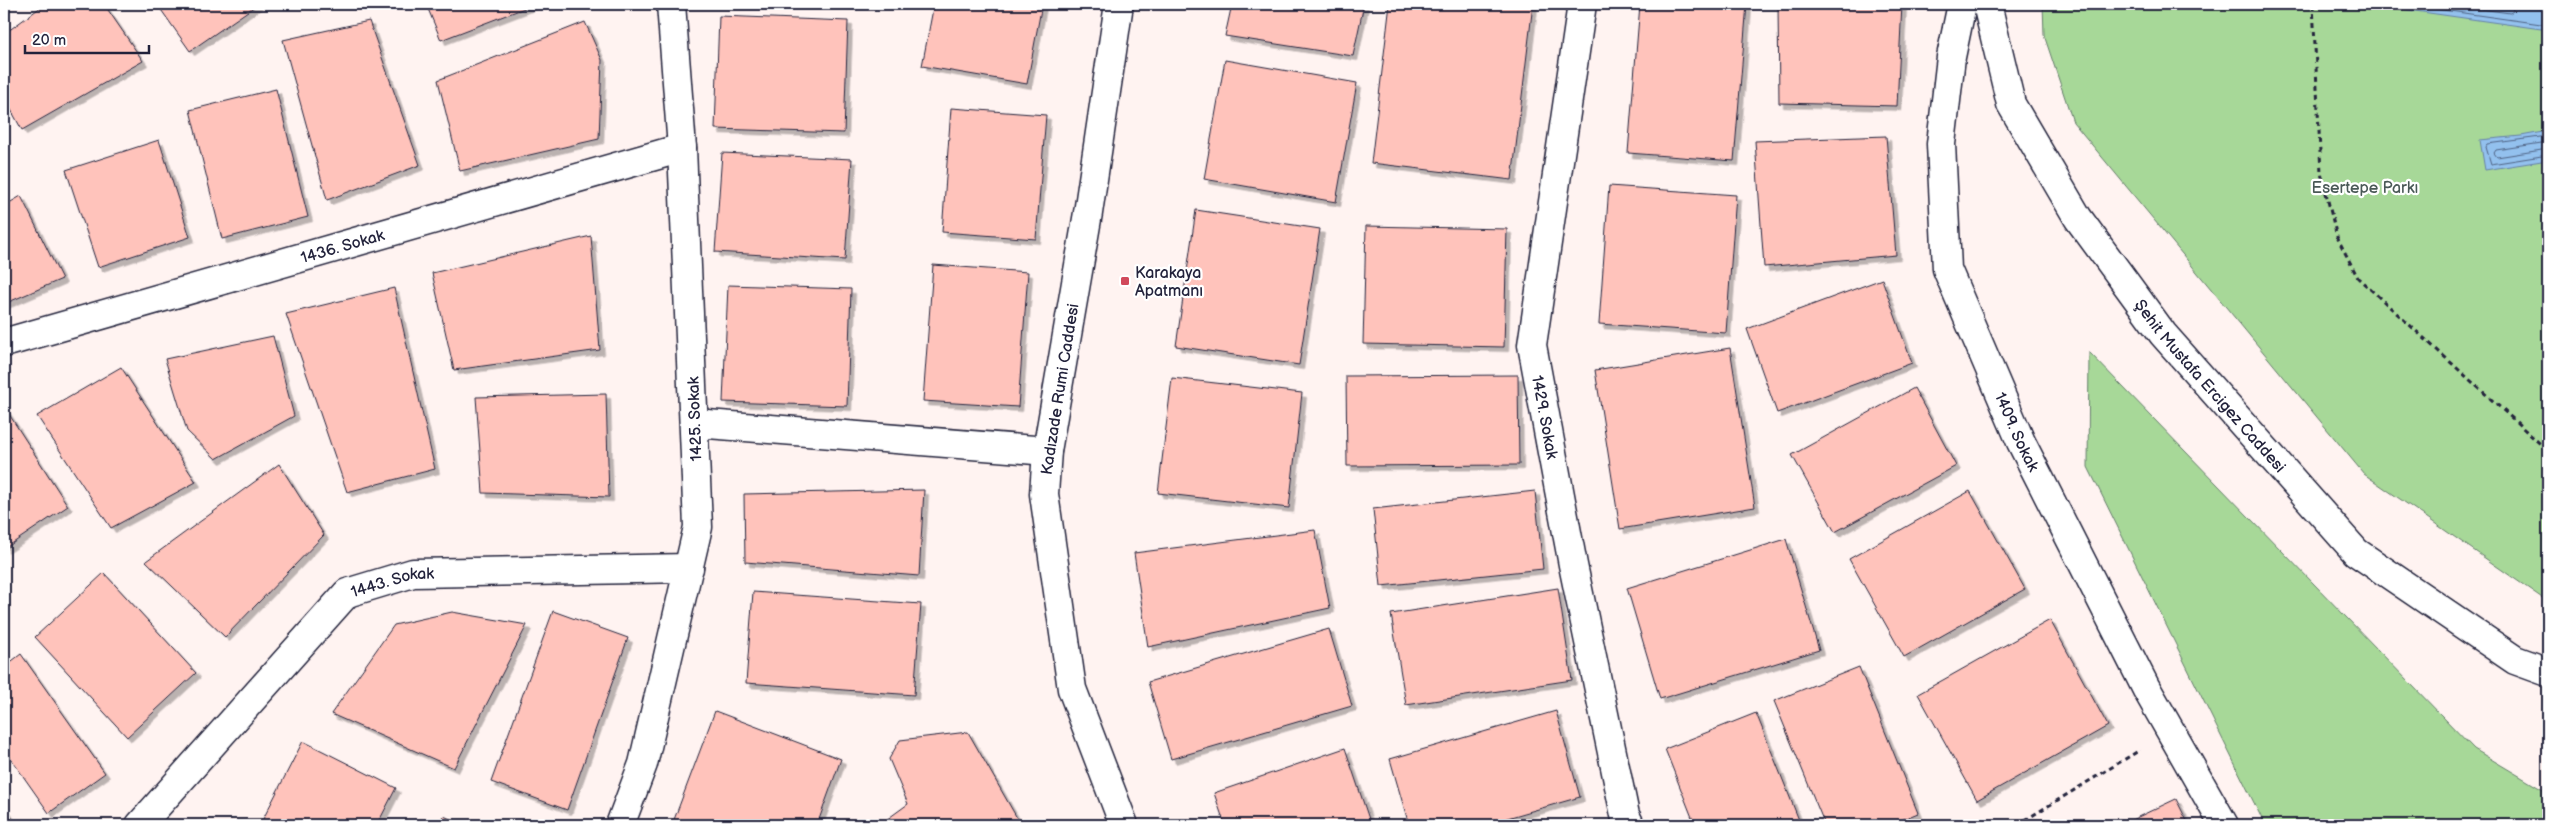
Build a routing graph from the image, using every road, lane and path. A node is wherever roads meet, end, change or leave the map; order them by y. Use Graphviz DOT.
graph roads {
  1 [pos="671,4"];
  2 [pos="1119,4"];
  3 [pos="1582,4"];
  4 [pos="1962,4"];
  5 [pos="1986,4"];
  6 [pos="2313,4"];
  7 [pos="682,148"];
  8 [pos="4,343"];
  9 [pos="695,423"];
  10 [pos="1047,451"];
  11 [pos="2548,451"];
  12 [pos="689,568"];
  13 [pos="2548,672"];
  14 [pos="2170,731"];
  15 [pos="140,825"];
  16 [pos="620,825"];
  17 [pos="1124,825"];
  18 [pos="1630,825"];
  19 [pos="2016,825"];
  20 [pos="2224,825"];
  1 -- 7 [label="street, 1425. Sokak"];
  2 -- 10 [label="street, Kadızade Rumi Caddesi"];
  3 -- 18 [label="street, 1429. Sokak"];
  4 -- 14 [label="street, 1409. Sokak"];
  5 -- 13 [label="street, Şehit Mustafa Ercigez Caddesi"];
  6 -- 11 [label="path"];
  7 -- 8 [label="street, 1436. Sokak"];
  7 -- 9 [label="street, 1425. Sokak"];
  9 -- 10 [label="street"];
  9 -- 12 [label="street, 1425. Sokak"];
  10 -- 17 [label="street, Kadızade Rumi Caddesi"];
  12 -- 15 [label="street, 1443. Sokak"];
  12 -- 16 [label="street, 1425. Sokak"];
  14 -- 19 [label="path"];
  14 -- 20 [label="street, 1409. Sokak"];
}
